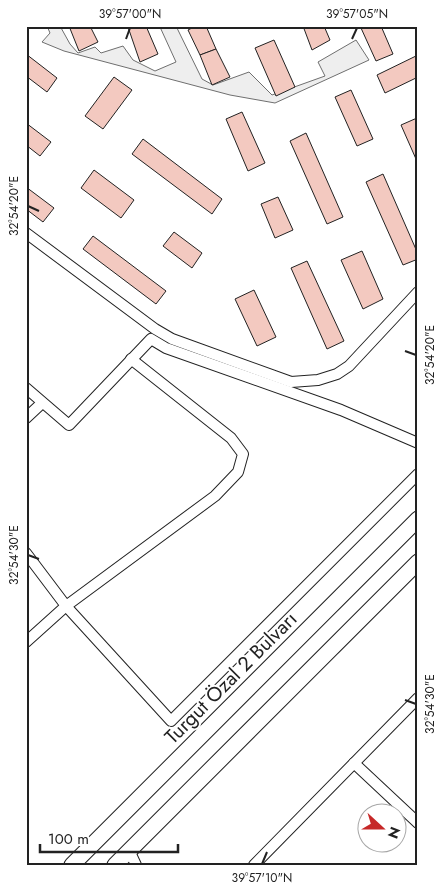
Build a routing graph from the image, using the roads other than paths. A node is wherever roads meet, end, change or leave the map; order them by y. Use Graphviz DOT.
graph roads {
  1 [pos="26,234"];
  2 [pos="418,292"];
  3 [pos="131,359"];
  4 [pos="26,388"];
  5 [pos="42,402"];
  6 [pos="26,418"];
  7 [pos="418,443"];
  8 [pos="418,474"];
  9 [pos="418,519"];
  10 [pos="26,554"];
  11 [pos="418,562"];
  12 [pos="418,570"];
  13 [pos="391,589"];
  14 [pos="66,606"];
  15 [pos="26,642"];
  16 [pos="418,698"];
  17 [pos="354,763"];
  18 [pos="418,823"];
  19 [pos="129,850"];
  20 [pos="72,865"];
  21 [pos="115,865"];
  22 [pos="136,865"];
  23 [pos="254,865"];
  1 -- 2 [label="street"];
  3 -- 5 [label="street"];
  3 -- 7 [label="street"];
  3 -- 14 [label="street"];
  4 -- 5 [label="street"];
  5 -- 6 [label="street"];
  8 -- 14 [label="street"];
  9 -- 20 [label="highway, Turgut Özal 2 Bulvarı"];
  10 -- 14 [label="street"];
  11 -- 13 [label="highway"];
  12 -- 13 [label="highway"];
  13 -- 19 [label="highway"];
  14 -- 15 [label="street"];
  16 -- 17 [label="street"];
  17 -- 18 [label="street"];
  17 -- 23 [label="street"];
  19 -- 21 [label="highway"];
  19 -- 22 [label="street"];
}
